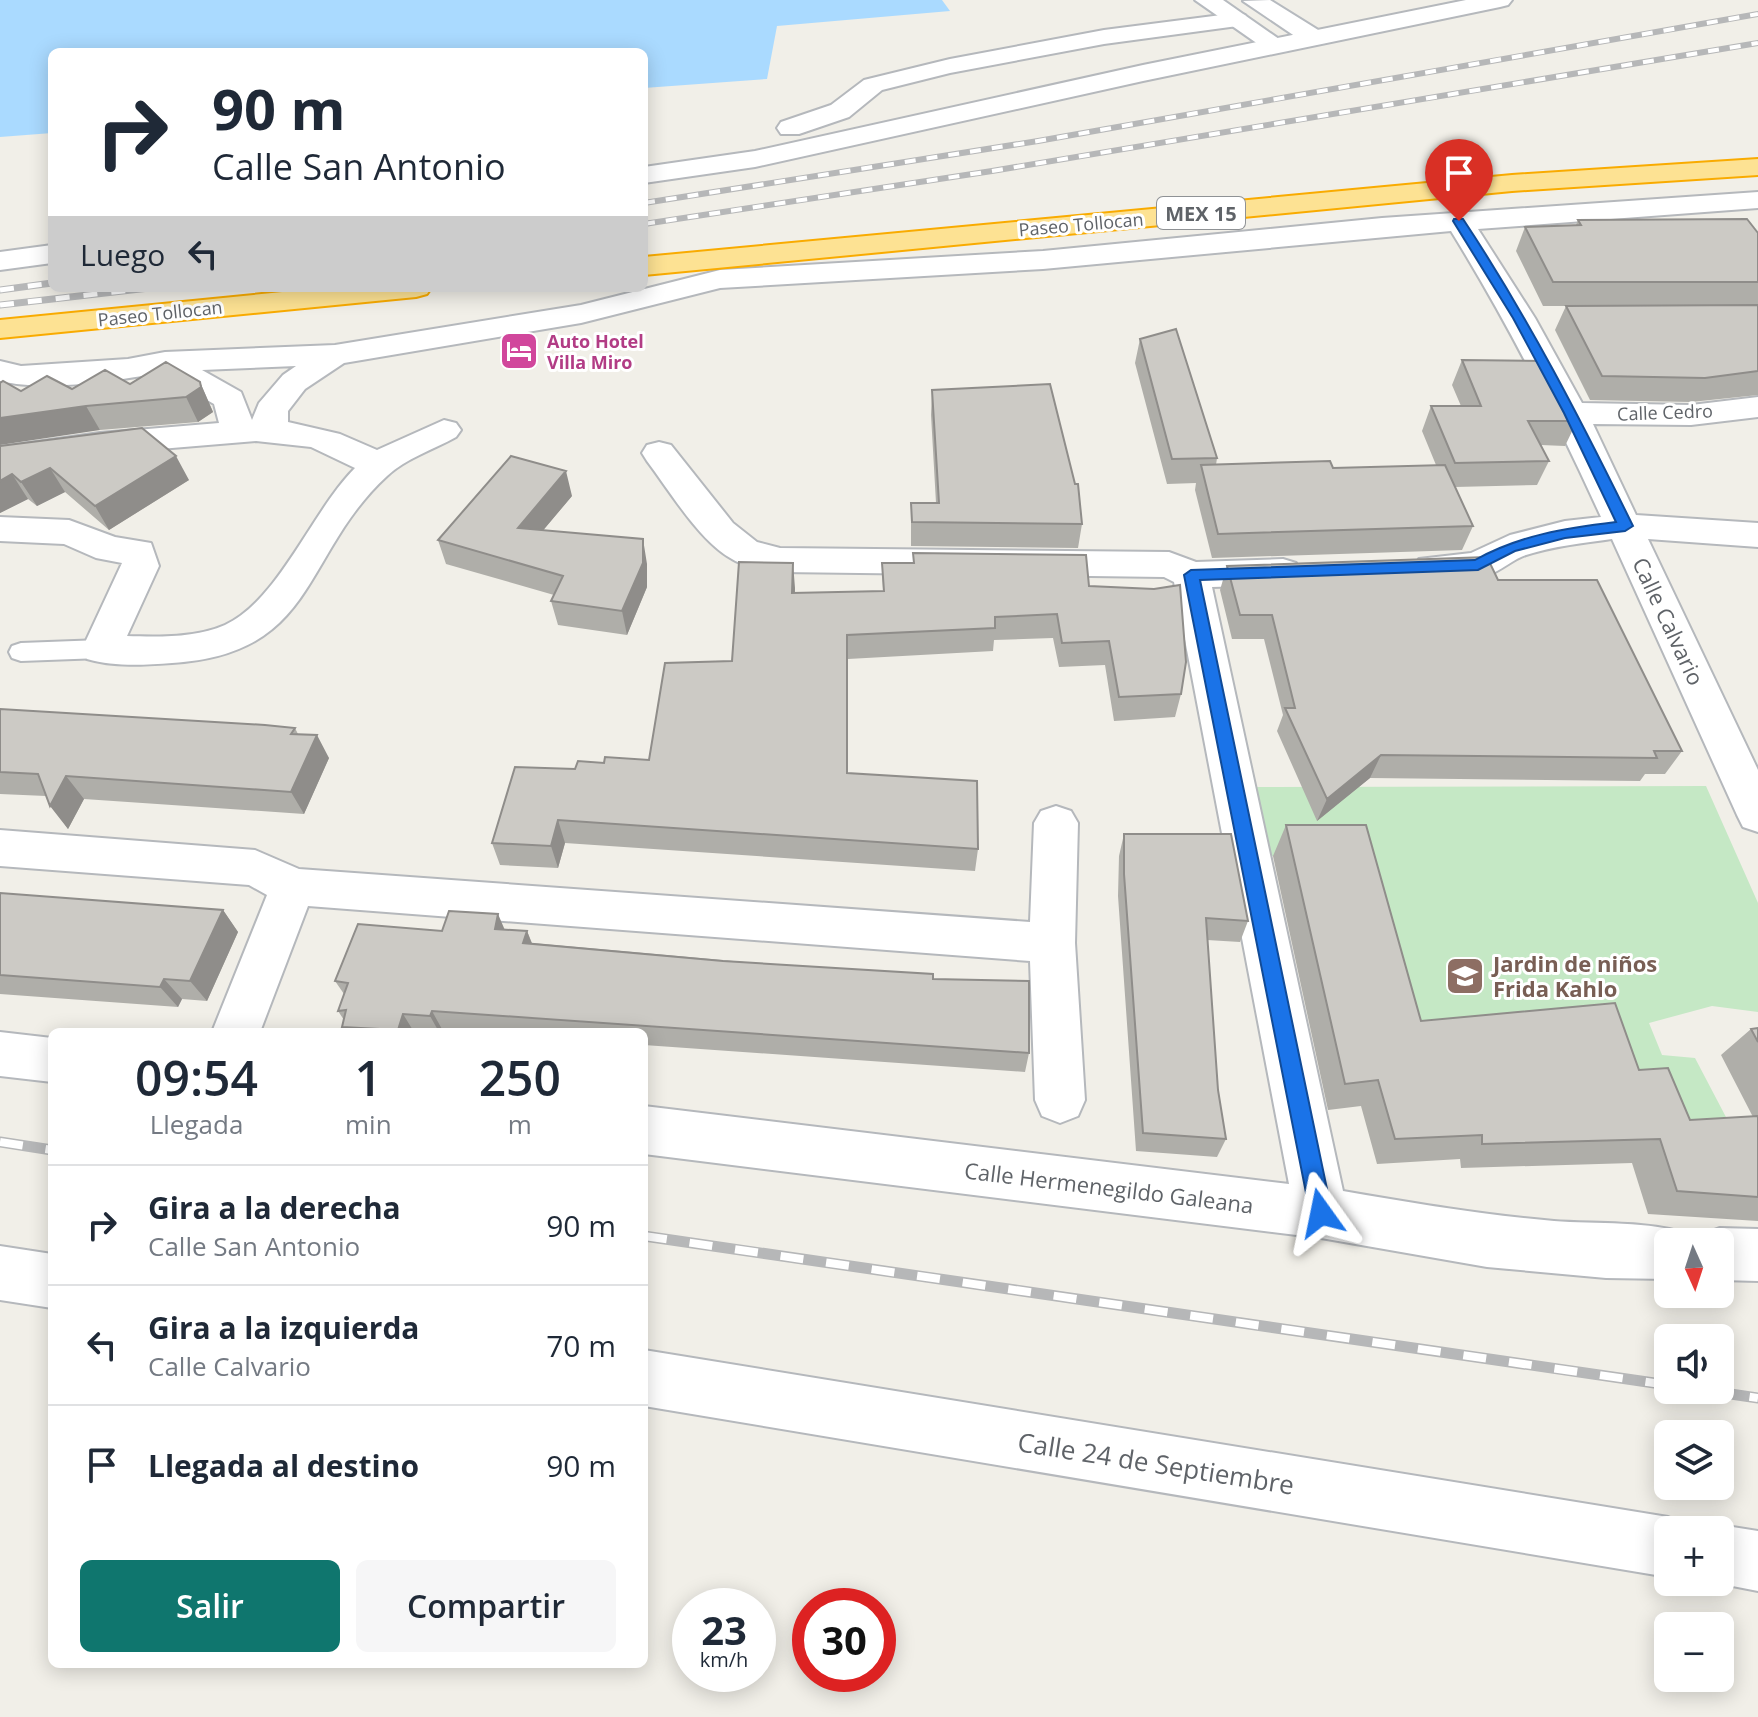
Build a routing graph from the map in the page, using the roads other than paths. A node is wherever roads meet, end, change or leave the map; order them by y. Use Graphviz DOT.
graph roads {
  1 [pos="1207,0"];
  2 [pos="1253,0"];
  3 [pos="1500,0"];
  4 [pos="1237,20"];
  5 [pos="1314,38"];
  6 [pos="1277,46"];
  7 [pos="648,156"];
  8 [pos="1758,167"];
  9 [pos="648,174"];
  10 [pos="1758,200"];
  11 [pos="1459,221"];
  12 [pos="48,231"];
  13 [pos="0,237"];
  14 [pos="48,255"];
  15 [pos="0,261"];
  16 [pos="648,266"];
  17 [pos="375,292"];
  18 [pos="0,329"];
  19 [pos="335,355"];
  20 [pos="165,362"];
  21 [pos="0,371"];
  22 [pos="1758,407"];
  23 [pos="1571,413"];
  24 [pos="444,430"];
  25 [pos="255,432"];
  26 [pos="659,453"];
  27 [pos="0,458"];
  28 [pos="376,466"];
  29 [pos="1625,526"];
  30 [pos="0,529"];
  31 [pos="1758,535"];
  32 [pos="1393,569"];
  33 [pos="1315,571"];
  34 [pos="1191,575"];
  35 [pos="101,649"];
  36 [pos="21,652"];
  37 [pos="1758,815"];
  38 [pos="1056,823"];
  39 [pos="0,848"];
  40 [pos="293,887"];
  41 [pos="1052,943"];
  42 [pos="238,1028"];
  43 [pos="0,1054"];
  44 [pos="48,1060"];
  45 [pos="1060,1100"];
  46 [pos="648,1130"];
  47 [pos="1321,1213"];
  48 [pos="1654,1253"];
  49 [pos="1734,1254"];
  50 [pos="1758,1255"];
  51 [pos="0,1273"];
  52 [pos="48,1280"];
  53 [pos="648,1379"];
  54 [pos="1654,1545"];
  55 [pos="1734,1557"];
  56 [pos="1758,1561"];
  1 -- 4 [label="street"];
  2 -- 5 [label="street"];
  3 -- 5 [label="street"];
  4 -- 6 [label="street"];
  4 -- 7 [label="street"];
  5 -- 6 [label="street"];
  6 -- 9 [label="street"];
  8 -- 16 [label="highway, Paseo Tollocan / MEX 15"];
  10 -- 11 [label="street"];
  11 -- 19 [label="street"];
  11 -- 23 [label="street, Calle Calvario"];
  12 -- 13 [label="street"];
  14 -- 15 [label="street"];
  17 -- 18 [label="highway, Paseo Tollocan"];
  19 -- 20 [label="street"];
  19 -- 25 [label="street"];
  20 -- 21 [label="street"];
  20 -- 25 [label="street"];
  22 -- 23 [label="street, Calle Cedro"];
  23 -- 29 [label="street, Calle Calvario"];
  24 -- 28 [label="street"];
  25 -- 27 [label="street"];
  25 -- 28 [label="street"];
  26 -- 34 [label="street"];
  28 -- 35 [label="street"];
  29 -- 31 [label="street"];
  29 -- 32 [label="street"];
  29 -- 37 [label="street, Calle Calvario"];
  30 -- 35 [label="street"];
  33 -- 34 [label="street"];
  34 -- 47 [label="street"];
  35 -- 36 [label="lane"];
  38 -- 41 [label="street"];
  39 -- 40 [label="street"];
  40 -- 41 [label="street"];
  40 -- 42 [label="street"];
  41 -- 45 [label="street"];
  43 -- 44 [label="street"];
  46 -- 47 [label="street, Calle Hermenegildo Galeana"];
  47 -- 48 [label="street, Calle Hermenegildo Galeana"];
  49 -- 50 [label="street"];
  51 -- 52 [label="street"];
  53 -- 54 [label="street, Calle 24 de Septiembre"];
  55 -- 56 [label="street"];
}
